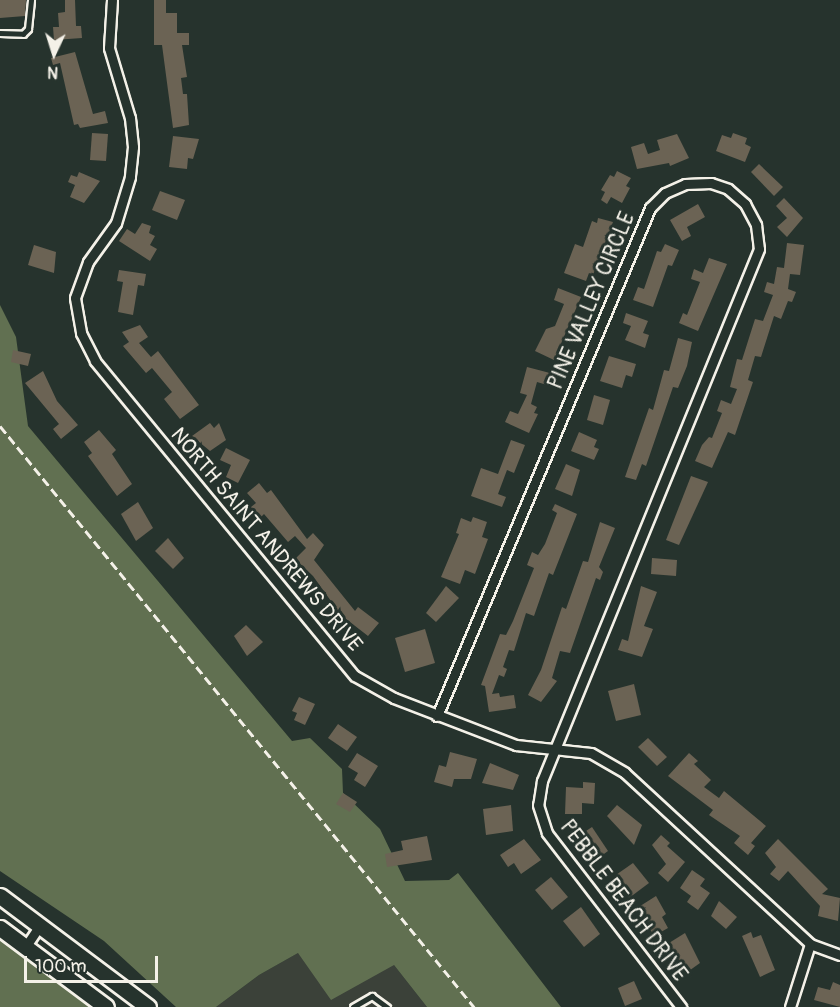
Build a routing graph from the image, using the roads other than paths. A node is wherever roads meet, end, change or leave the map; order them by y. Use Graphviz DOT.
graph roads {
  1 [pos="32,0"];
  2 [pos="112,0"];
  3 [pos="0,33"];
  4 [pos="437,716"];
  5 [pos="557,747"];
  6 [pos="0,896"];
  7 [pos="40,925"];
  8 [pos="0,928"];
  9 [pos="810,944"];
  10 [pos="26,946"];
  11 [pos="840,955"];
  12 [pos="106,1007"];
  13 [pos="148,1007"];
  14 [pos="353,1007"];
  15 [pos="387,1007"];
  16 [pos="681,1007"];
  17 [pos="790,1007"];
  1 -- 3 [label="lane"];
  2 -- 4 [label="street, NORTH SAINT ANDREWS DRIVE"];
  4 -- 5 [label="street, NORTH SAINT ANDREWS DRIVE"];
  4 -- 5 [label="street, PINE VALLEY CIRCLE"];
  5 -- 9 [label="street, NORTH SAINT ANDREWS DRIVE"];
  5 -- 16 [label="street, PEBBLE BEACH DRIVE"];
  6 -- 7 [label="main road"];
  7 -- 10 [label="street"];
  7 -- 13 [label="main road"];
  8 -- 10 [label="main road"];
  9 -- 11 [label="street, NORTH SAINT ANDREWS DRIVE"];
  9 -- 17 [label="street"];
  10 -- 12 [label="main road"];
  14 -- 15 [label="lane"];
}
